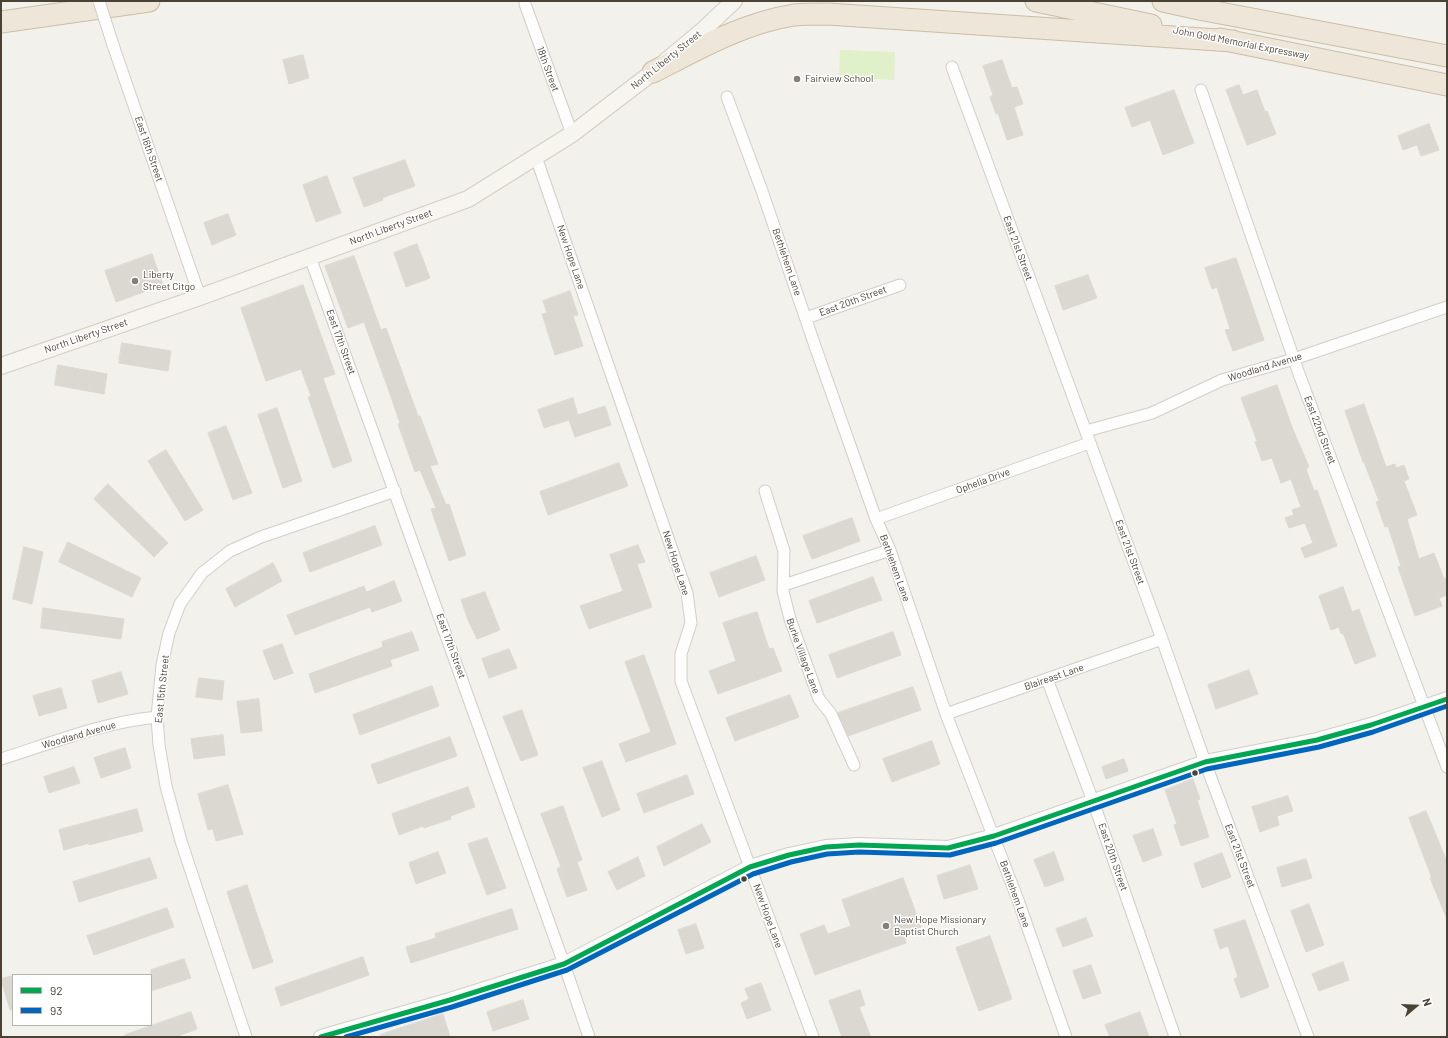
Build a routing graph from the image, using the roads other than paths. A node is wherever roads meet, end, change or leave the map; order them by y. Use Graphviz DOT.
graph roads {
  1 [pos="99,1"];
  2 [pos="149,1"];
  3 [pos="1036,1"];
  4 [pos="1163,1"];
  5 [pos="732,3"];
  6 [pos="525,4"];
  7 [pos="1,22"];
  8 [pos="1233,41"];
  9 [pos="1447,56"];
  10 [pos="952,67"];
  11 [pos="653,72"];
  12 [pos="1447,84"];
  13 [pos="1201,90"];
  14 [pos="727,97"];
  15 [pos="572,134"];
  16 [pos="536,157"];
  17 [pos="310,257"];
  18 [pos="900,285"];
  19 [pos="200,297"];
  20 [pos="1447,307"];
  21 [pos="806,318"];
  22 [pos="1294,359"];
  23 [pos="1,366"];
  24 [pos="1086,431"];
  25 [pos="1089,443"];
  26 [pos="395,491"];
  27 [pos="765,491"];
  28 [pos="876,519"];
  29 [pos="890,550"];
  30 [pos="784,585"];
  31 [pos="1162,639"];
  32 [pos="1047,679"];
  33 [pos="1447,699"];
  34 [pos="1425,707"];
  35 [pos="946,714"];
  36 [pos="157,717"];
  37 [pos="1,759"];
  38 [pos="1205,762"];
  39 [pos="854,765"];
  40 [pos="1447,767"];
  41 [pos="1093,801"];
  42 [pos="994,836"];
  43 [pos="750,867"];
  44 [pos="564,964"];
  45 [pos="339,1034"];
  46 [pos="246,1037"];
  47 [pos="321,1037"];
  48 [pos="589,1037"];
  49 [pos="813,1037"];
  50 [pos="1066,1037"];
  51 [pos="1175,1037"];
  52 [pos="1308,1037"];
  1 -- 19 [label="street, East 16th Street, bridge"];
  2 -- 7 [label="highway"];
  3 -- 8 [label="highway, John Gold Memorial Expressway"];
  4 -- 9 [label="highway"];
  5 -- 11 [label="main road, North Liberty Street"];
  6 -- 15 [label="street, 18th Street"];
  8 -- 11 [label="highway"];
  8 -- 12 [label="highway, John Gold Memorial Expressway"];
  10 -- 24 [label="street, East 21st Street"];
  11 -- 15 [label="main road, North Liberty Street"];
  13 -- 22 [label="street, East 22nd Street"];
  14 -- 21 [label="street, Bethlehem Lane"];
  15 -- 16 [label="main road, North Liberty Street"];
  16 -- 17 [label="main road, North Liberty Street"];
  16 -- 43 [label="street, New Hope Lane"];
  17 -- 19 [label="main road, North Liberty Street"];
  17 -- 26 [label="street, East 17th Street"];
  18 -- 21 [label="street, East 20th Street"];
  19 -- 23 [label="main road, North Liberty Street"];
  20 -- 22 [label="street, Woodland Avenue"];
  21 -- 28 [label="street, Bethlehem Lane"];
  22 -- 24 [label="street, Woodland Avenue"];
  22 -- 34 [label="street, East 22nd Street"];
  24 -- 25 [label="street, East 21st Street"];
  25 -- 28 [label="street, Ophelia Drive"];
  25 -- 31 [label="street, East 21st Street"];
  26 -- 36 [label="street, East 15th Street"];
  26 -- 44 [label="street, East 17th Street"];
  27 -- 30 [label="street, Burke Village Lane"];
  28 -- 29 [label="street, Bethlehem Lane"];
  29 -- 30 [label="street"];
  29 -- 35 [label="street, Bethlehem Lane"];
  30 -- 39 [label="street, Burke Village Lane"];
  31 -- 32 [label="street, Blaireast Lane"];
  31 -- 38 [label="street, East 21st Street"];
  32 -- 35 [label="street, Blaireast Lane"];
  32 -- 41 [label="street, East 20th Street"];
  33 -- 34 [label="street"];
  34 -- 38 [label="street"];
  34 -- 40 [label="street, East 22nd Street"];
  35 -- 42 [label="street, Bethlehem Lane"];
  36 -- 37 [label="street, Woodland Avenue"];
  36 -- 46 [label="street, East 15th Street"];
  38 -- 41 [label="street"];
  38 -- 52 [label="street, East 21st Street"];
  41 -- 42 [label="street"];
  41 -- 51 [label="street, East 20th Street"];
  42 -- 43 [label="street"];
  42 -- 50 [label="street, Bethlehem Lane"];
  43 -- 44 [label="street"];
  43 -- 49 [label="street, New Hope Lane"];
  44 -- 45 [label="street"];
  44 -- 48 [label="street, East 17th Street"];
  45 -- 47 [label="street"];
}
